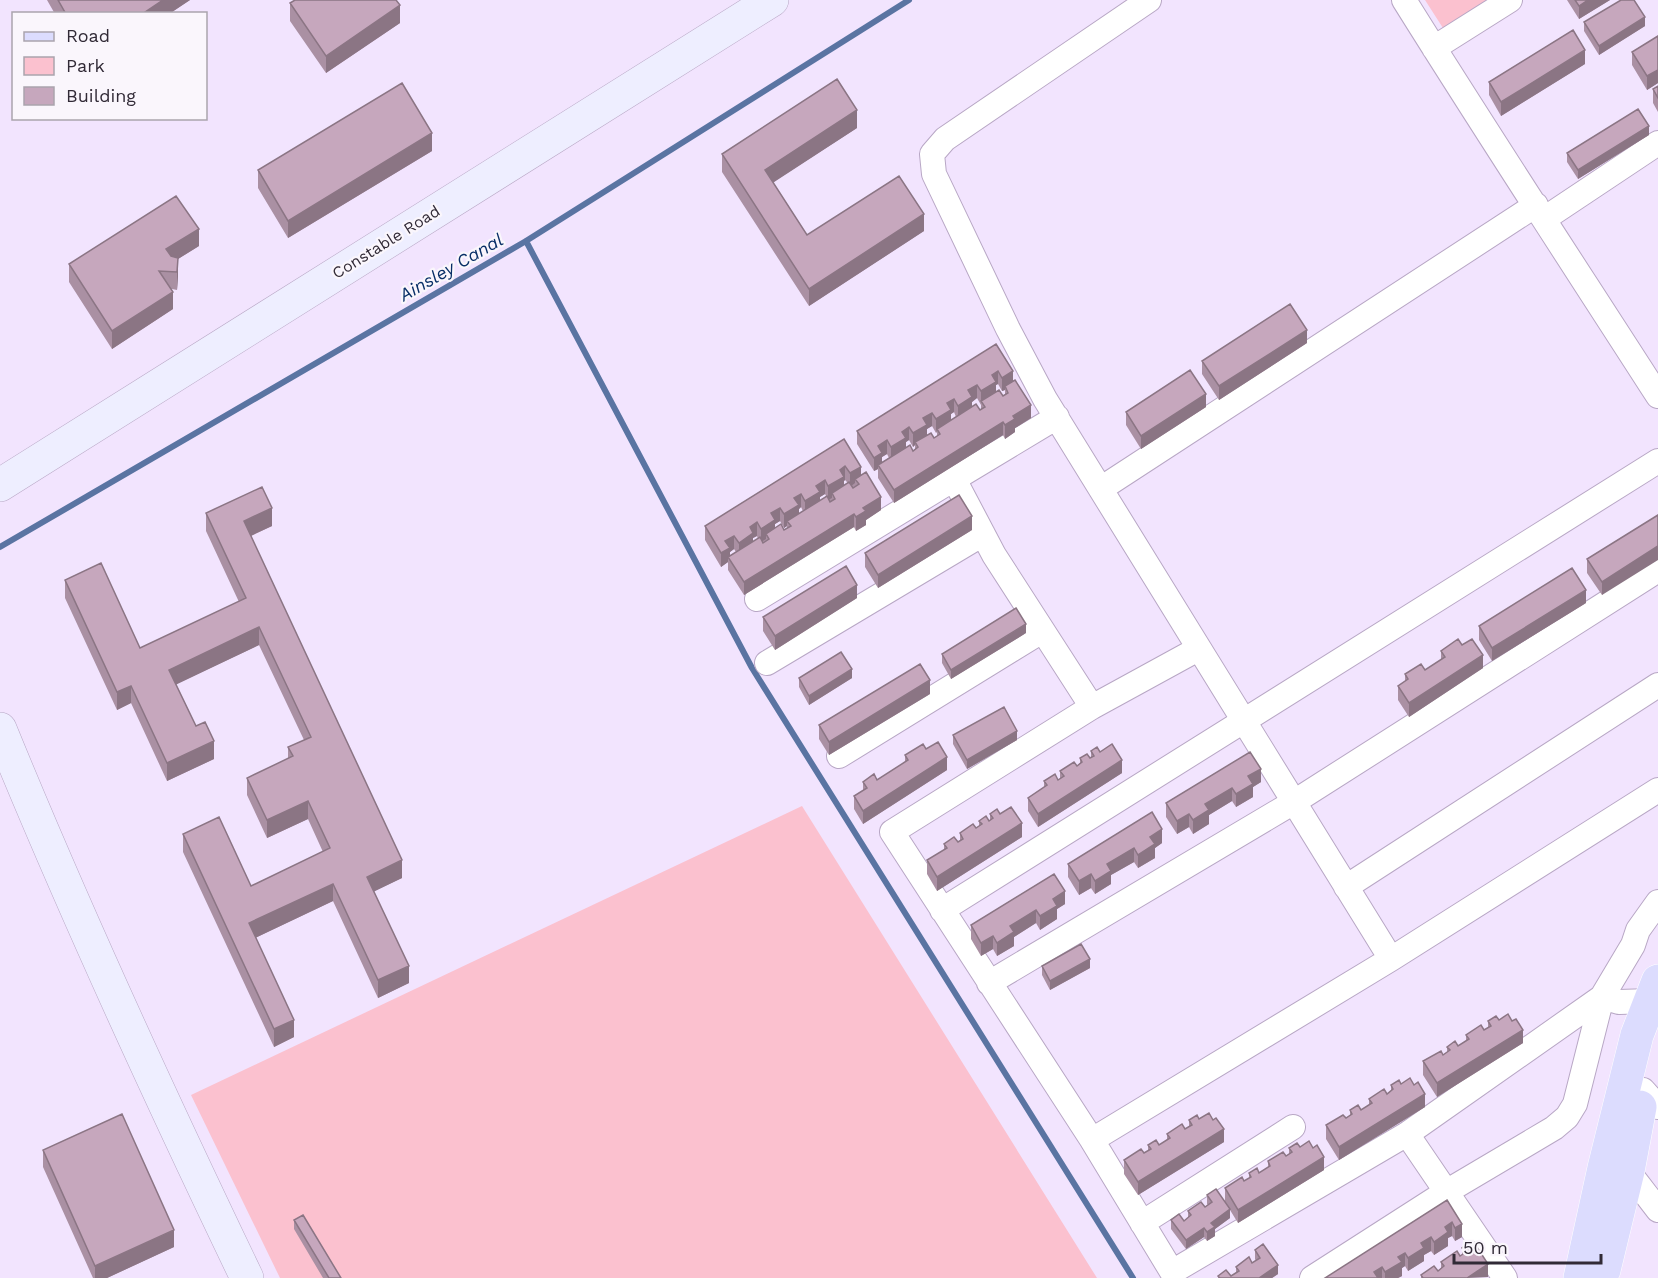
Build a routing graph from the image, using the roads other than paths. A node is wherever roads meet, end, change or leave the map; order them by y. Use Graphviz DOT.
graph roads {
  1 [pos="772,0"];
  2 [pos="1149,0"];
  3 [pos="1404,0"];
  4 [pos="1510,0"];
  5 [pos="1434,48"];
  6 [pos="1658,144"];
  7 [pos="1540,212"];
  8 [pos="1658,396"];
  9 [pos="1057,417"];
  10 [pos="1658,461"];
  11 [pos="954,479"];
  12 [pos="0,485"];
  13 [pos="1102,488"];
  14 [pos="983,534"];
  15 [pos="1658,570"];
  16 [pos="757,599"];
  17 [pos="1042,631"];
  18 [pos="1198,649"];
  19 [pos="767,663"];
  20 [pos="1658,685"];
  21 [pos="1092,707"];
  22 [pos="1243,720"];
  23 [pos="0,729"];
  24 [pos="839,756"];
  25 [pos="1658,790"];
  26 [pos="1294,802"];
  27 [pos="1346,886"];
  28 [pos="1658,902"];
  29 [pos="942,910"];
  30 [pos="1391,959"];
  31 [pos="989,983"];
  32 [pos="1654,991"];
  33 [pos="1602,997"];
  34 [pos="1658,1041"];
  35 [pos="1651,1098"];
  36 [pos="1293,1126"];
  37 [pos="1407,1134"];
  38 [pos="1092,1140"];
  39 [pos="1628,1171"];
  40 [pos="1446,1192"];
  41 [pos="1658,1210"];
  42 [pos="1142,1223"];
  43 [pos="1175,1275"];
  44 [pos="247,1278"];
  45 [pos="1312,1278"];
  46 [pos="1505,1278"];
  47 [pos="1580,1278"];
  48 [pos="1602,1278"];
  1 -- 12 [label="street, Constable Road"];
  2 -- 9 [label="street"];
  3 -- 5 [label="street"];
  4 -- 5 [label="street"];
  5 -- 7 [label="street"];
  6 -- 7 [label="street"];
  7 -- 8 [label="street"];
  7 -- 13 [label="street"];
  9 -- 11 [label="street"];
  9 -- 13 [label="street"];
  10 -- 22 [label="street"];
  11 -- 14 [label="street"];
  11 -- 16 [label="street"];
  13 -- 18 [label="street"];
  14 -- 17 [label="street"];
  14 -- 19 [label="street"];
  15 -- 26 [label="street"];
  17 -- 21 [label="street"];
  17 -- 24 [label="street"];
  18 -- 21 [label="street"];
  18 -- 22 [label="street"];
  20 -- 27 [label="street"];
  21 -- 29 [label="street"];
  22 -- 26 [label="street"];
  22 -- 29 [label="street"];
  23 -- 44 [label="street"];
  25 -- 30 [label="street"];
  26 -- 27 [label="street"];
  26 -- 31 [label="street"];
  27 -- 30 [label="street"];
  28 -- 33 [label="street"];
  29 -- 31 [label="street"];
  30 -- 38 [label="street"];
  31 -- 38 [label="street"];
  32 -- 33 [label="street"];
  32 -- 47 [label="main road"];
  33 -- 37 [label="street"];
  33 -- 40 [label="street"];
  34 -- 35 [label="main road"];
  35 -- 39 [label="main road"];
  36 -- 42 [label="street"];
  37 -- 40 [label="street"];
  37 -- 43 [label="street"];
  38 -- 42 [label="street"];
  39 -- 41 [label="street"];
  39 -- 48 [label="main road"];
  40 -- 45 [label="street"];
  40 -- 46 [label="street"];
  42 -- 43 [label="street"];
}
